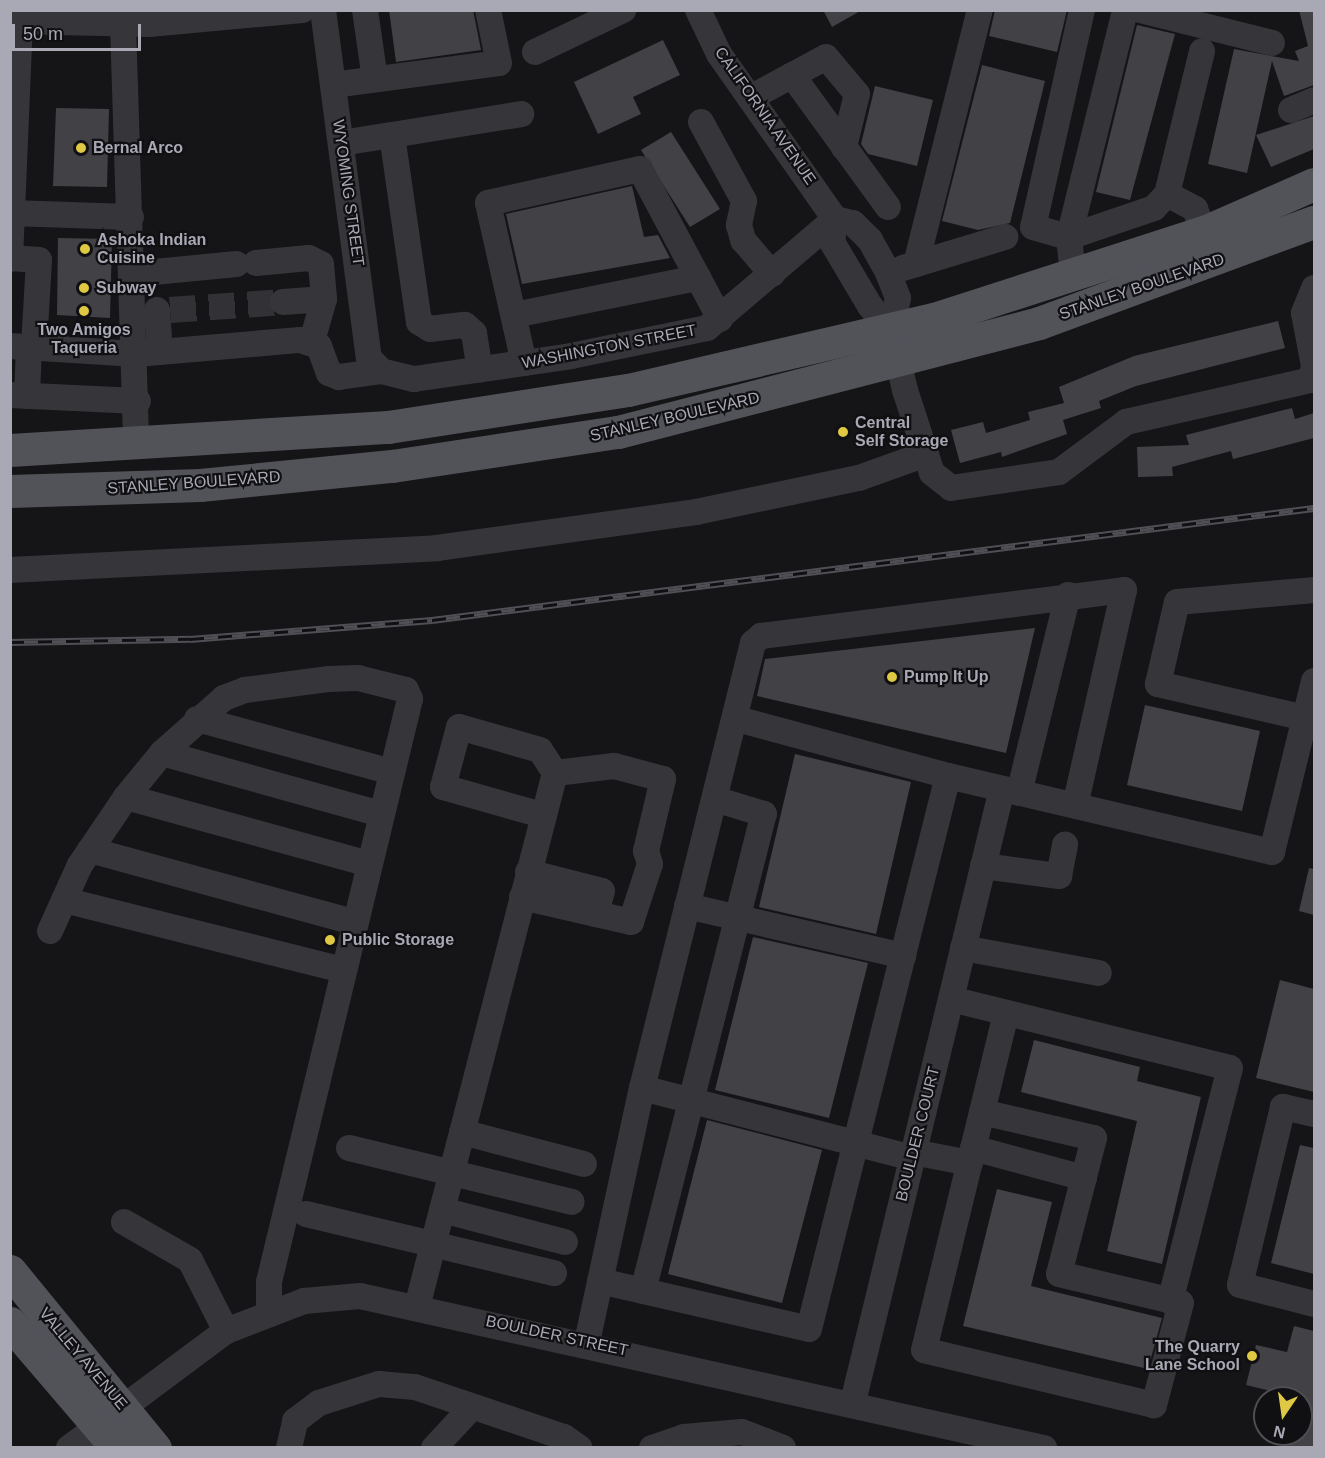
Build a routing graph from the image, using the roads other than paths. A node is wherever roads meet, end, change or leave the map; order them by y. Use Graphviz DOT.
graph roads {
  1 [pos="302,10"];
  2 [pos="323,10"];
  3 [pos="365,10"];
  4 [pos="488,10"];
  5 [pos="623,10"];
  6 [pos="698,10"];
  7 [pos="980,10"];
  8 [pos="1082,10"];
  9 [pos="1125,10"];
  10 [pos="1140,10"];
  11 [pos="58,16"];
  12 [pos="16,18"];
  13 [pos="123,24"];
  14 [pos="1272,43"];
  15 [pos="1202,51"];
  16 [pos="535,52"];
  17 [pos="14,73"];
  18 [pos="792,75"];
  19 [pos="375,79"];
  20 [pos="333,85"];
  21 [pos="750,98"];
  22 [pos="1314,100"];
  23 [pos="1291,110"];
  24 [pos="521,114"];
  25 [pos="701,122"];
  26 [pos="392,135"];
  27 [pos="341,143"];
  28 [pos="844,147"];
  29 [pos="1314,184"];
  30 [pos="1167,194"];
  31 [pos="888,207"];
  32 [pos="12,213"];
  33 [pos="131,217"];
  34 [pos="835,219"];
  35 [pos="1314,222"];
  36 [pos="1204,232"];
  37 [pos="1005,237"];
  38 [pos="1069,237"];
  39 [pos="10,259"];
  40 [pos="1216,262"];
  41 [pos="916,264"];
  42 [pos="888,273"];
  43 [pos="133,274"];
  44 [pos="772,274"];
  45 [pos="1073,275"];
  46 [pos="698,278"];
  47 [pos="1314,288"];
  48 [pos="324,299"];
  49 [pos="283,302"];
  50 [pos="514,315"];
  51 [pos="720,319"];
  52 [pos="891,330"];
  53 [pos="312,341"];
  54 [pos="24,347"];
  55 [pos="148,353"];
  56 [pos="524,363"];
  57 [pos="898,363"];
  58 [pos="1314,366"];
  59 [pos="480,370"];
  60 [pos="381,371"];
  61 [pos="19,395"];
  62 [pos="138,401"];
  63 [pos="136,446"];
  64 [pos="10,450"];
  65 [pos="926,454"];
  66 [pos="10,491"];
  67 [pos="10,570"];
  68 [pos="1314,590"];
  69 [pos="1068,595"];
  70 [pos="1314,681"];
  71 [pos="1305,718"];
  72 [pos="197,719"];
  73 [pos="737,719"];
  74 [pos="162,753"];
  75 [pos="392,772"];
  76 [pos="555,773"];
  77 [pos="948,776"];
  78 [pos="1011,791"];
  79 [pos="126,797"];
  80 [pos="715,799"];
  81 [pos="1075,806"];
  82 [pos="381,814"];
  83 [pos="542,815"];
  84 [pos="1065,845"];
  85 [pos="90,849"];
  86 [pos="369,864"];
  87 [pos="983,866"];
  88 [pos="528,872"];
  89 [pos="522,897"];
  90 [pos="64,900"];
  91 [pos="687,906"];
  92 [pos="596,914"];
  93 [pos="737,918"];
  94 [pos="354,922"];
  95 [pos="50,931"];
  96 [pos="963,948"];
  97 [pos="903,956"];
  98 [pos="342,970"];
  99 [pos="1099,973"];
  100 [pos="951,999"];
  101 [pos="1006,1012"];
  102 [pos="642,1088"];
  103 [pos="691,1100"];
  104 [pos="982,1112"];
  105 [pos="1314,1114"];
  106 [pos="462,1132"];
  107 [pos="857,1140"];
  108 [pos="349,1148"];
  109 [pos="913,1155"];
  110 [pos="972,1156"];
  111 [pos="584,1164"];
  112 [pos="452,1173"];
  113 [pos="1084,1178"];
  114 [pos="572,1202"];
  115 [pos="442,1210"];
  116 [pos="306,1214"];
  117 [pos="124,1222"];
  118 [pos="565,1242"];
  119 [pos="434,1243"];
  120 [pos="10,1271"];
  121 [pos="554,1273"];
  122 [pos="600,1281"];
  123 [pos="643,1291"];
  124 [pos="1170,1300"];
  125 [pos="1314,1304"];
  126 [pos="417,1307"];
  127 [pos="269,1311"];
  128 [pos="10,1323"];
  129 [pos="226,1331"];
  130 [pos="586,1342"];
  131 [pos="852,1402"];
  132 [pos="471,1408"];
  133 [pos="112,1426"];
  134 [pos="69,1448"];
  135 [pos="155,1448"];
  136 [pos="289,1448"];
  137 [pos="434,1448"];
  138 [pos="580,1448"];
  139 [pos="652,1448"];
  140 [pos="783,1448"];
  141 [pos="1044,1448"];
  1 -- 13 [label="street"];
  2 -- 20 [label="street, WYOMING STREET"];
  3 -- 19 [label="street"];
  4 -- 19 [label="street"];
  5 -- 16 [label="street"];
  6 -- 21 [label="street, CALIFORNIA AVENUE"];
  7 -- 41 [label="street"];
  8 -- 38 [label="street"];
  9 -- 38 [label="street"];
  10 -- 14 [label="street"];
  11 -- 12 [label="street"];
  11 -- 13 [label="street"];
  12 -- 17 [label="street"];
  13 -- 33 [label="street"];
  15 -- 30 [label="street"];
  17 -- 32 [label="street"];
  18 -- 21 [label="street"];
  18 -- 28 [label="street"];
  18 -- 28 [label="street"];
  19 -- 20 [label="street"];
  20 -- 27 [label="street, WYOMING STREET"];
  21 -- 34 [label="street, CALIFORNIA AVENUE"];
  22 -- 23 [label="street"];
  24 -- 26 [label="street"];
  25 -- 44 [label="street"];
  26 -- 27 [label="street"];
  26 -- 59 [label="street"];
  27 -- 60 [label="street, WYOMING STREET"];
  28 -- 31 [label="street"];
  29 -- 36 [label="main road, STANLEY BOULEVARD"];
  30 -- 36 [label="street"];
  30 -- 38 [label="street"];
  32 -- 33 [label="street"];
  32 -- 39 [label="street"];
  33 -- 43 [label="street"];
  34 -- 42 [label="street, CALIFORNIA AVENUE"];
  34 -- 44 [label="street, WASHINGTON STREET"];
  34 -- 52 [label="street, CALIFORNIA AVENUE"];
  35 -- 40 [label="main road, STANLEY BOULEVARD"];
  36 -- 40 [label="main road"];
  36 -- 45 [label="main road, STANLEY BOULEVARD"];
  37 -- 41 [label="street"];
  38 -- 45 [label="street"];
  39 -- 54 [label="street"];
  40 -- 57 [label="main road, STANLEY BOULEVARD"];
  41 -- 42 [label="street"];
  42 -- 52 [label="street, CALIFORNIA AVENUE"];
  43 -- 48 [label="street"];
  43 -- 55 [label="street"];
  44 -- 51 [label="street, WASHINGTON STREET"];
  45 -- 52 [label="main road, STANLEY BOULEVARD"];
  46 -- 50 [label="street"];
  46 -- 50 [label="street"];
  46 -- 51 [label="street"];
  47 -- 58 [label="street"];
  48 -- 49 [label="street"];
  48 -- 53 [label="street"];
  50 -- 56 [label="street"];
  51 -- 56 [label="street, WASHINGTON STREET"];
  52 -- 57 [label="street, CALIFORNIA AVENUE"];
  52 -- 63 [label="main road, STANLEY BOULEVARD"];
  53 -- 55 [label="street"];
  53 -- 60 [label="street"];
  54 -- 55 [label="street"];
  54 -- 61 [label="street"];
  55 -- 62 [label="street"];
  56 -- 59 [label="street, WASHINGTON STREET"];
  57 -- 65 [label="street, CALIFORNIA AVENUE"];
  57 -- 66 [label="main road, STANLEY BOULEVARD"];
  58 -- 65 [label="street, CALIFORNIA AVENUE"];
  59 -- 60 [label="street, WASHINGTON STREET"];
  61 -- 62 [label="street"];
  62 -- 63 [label="street"];
  63 -- 64 [label="main road, STANLEY BOULEVARD"];
  65 -- 67 [label="street"];
  68 -- 71 [label="street"];
  69 -- 73 [label="street"];
  69 -- 78 [label="street, BOULDER COURT"];
  69 -- 81 [label="street"];
  70 -- 71 [label="street"];
  71 -- 81 [label="street"];
  72 -- 74 [label="street"];
  72 -- 75 [label="street"];
  72 -- 75 [label="street"];
  73 -- 77 [label="street"];
  73 -- 80 [label="street"];
  74 -- 79 [label="street"];
  74 -- 82 [label="street"];
  75 -- 82 [label="street"];
  76 -- 83 [label="street"];
  76 -- 83 [label="street"];
  76 -- 92 [label="street"];
  77 -- 78 [label="street"];
  77 -- 97 [label="street"];
  78 -- 81 [label="street"];
  78 -- 87 [label="street, BOULDER COURT"];
  79 -- 85 [label="street"];
  79 -- 86 [label="street"];
  80 -- 91 [label="street"];
  80 -- 93 [label="street"];
  82 -- 86 [label="street"];
  83 -- 88 [label="street"];
  84 -- 87 [label="street"];
  85 -- 90 [label="street"];
  85 -- 94 [label="street"];
  86 -- 94 [label="street"];
  87 -- 96 [label="street, BOULDER COURT"];
  88 -- 89 [label="street"];
  88 -- 92 [label="street"];
  89 -- 92 [label="street"];
  89 -- 106 [label="street"];
  90 -- 95 [label="street"];
  90 -- 98 [label="street"];
  91 -- 93 [label="street"];
  91 -- 102 [label="street"];
  93 -- 97 [label="street"];
  93 -- 103 [label="street"];
  94 -- 98 [label="street"];
  96 -- 99 [label="street"];
  96 -- 100 [label="street, BOULDER COURT"];
  97 -- 107 [label="street"];
  98 -- 127 [label="street"];
  100 -- 101 [label="street"];
  100 -- 109 [label="street, BOULDER COURT"];
  101 -- 104 [label="street"];
  101 -- 124 [label="street"];
  102 -- 103 [label="street"];
  102 -- 122 [label="street"];
  103 -- 107 [label="street"];
  103 -- 123 [label="street"];
  104 -- 110 [label="street"];
  104 -- 113 [label="street"];
  105 -- 125 [label="street"];
  106 -- 111 [label="street"];
  106 -- 112 [label="street"];
  107 -- 109 [label="street"];
  107 -- 123 [label="street"];
  108 -- 112 [label="street"];
  109 -- 110 [label="street"];
  109 -- 131 [label="street, BOULDER COURT"];
  110 -- 113 [label="street"];
  110 -- 124 [label="street"];
  112 -- 114 [label="street"];
  112 -- 115 [label="street"];
  113 -- 124 [label="street"];
  115 -- 118 [label="street"];
  115 -- 119 [label="street"];
  116 -- 119 [label="street"];
  117 -- 129 [label="street"];
  119 -- 121 [label="street"];
  119 -- 126 [label="street"];
  120 -- 133 [label="main road, VALLEY AVENUE"];
  122 -- 123 [label="street"];
  122 -- 130 [label="street"];
  126 -- 127 [label="street, BOULDER STREET"];
  126 -- 130 [label="street, BOULDER STREET"];
  127 -- 129 [label="street, BOULDER STREET"];
  128 -- 133 [label="main road, VALLEY AVENUE"];
  129 -- 133 [label="street, BOULDER STREET"];
  130 -- 131 [label="street, BOULDER STREET"];
  131 -- 141 [label="street, BOULDER STREET"];
  132 -- 136 [label="street"];
  132 -- 137 [label="street"];
  132 -- 138 [label="street"];
  133 -- 134 [label="street, BOULDER STREET"];
  133 -- 135 [label="main road, VALLEY AVENUE"];
  139 -- 140 [label="street"];
}
